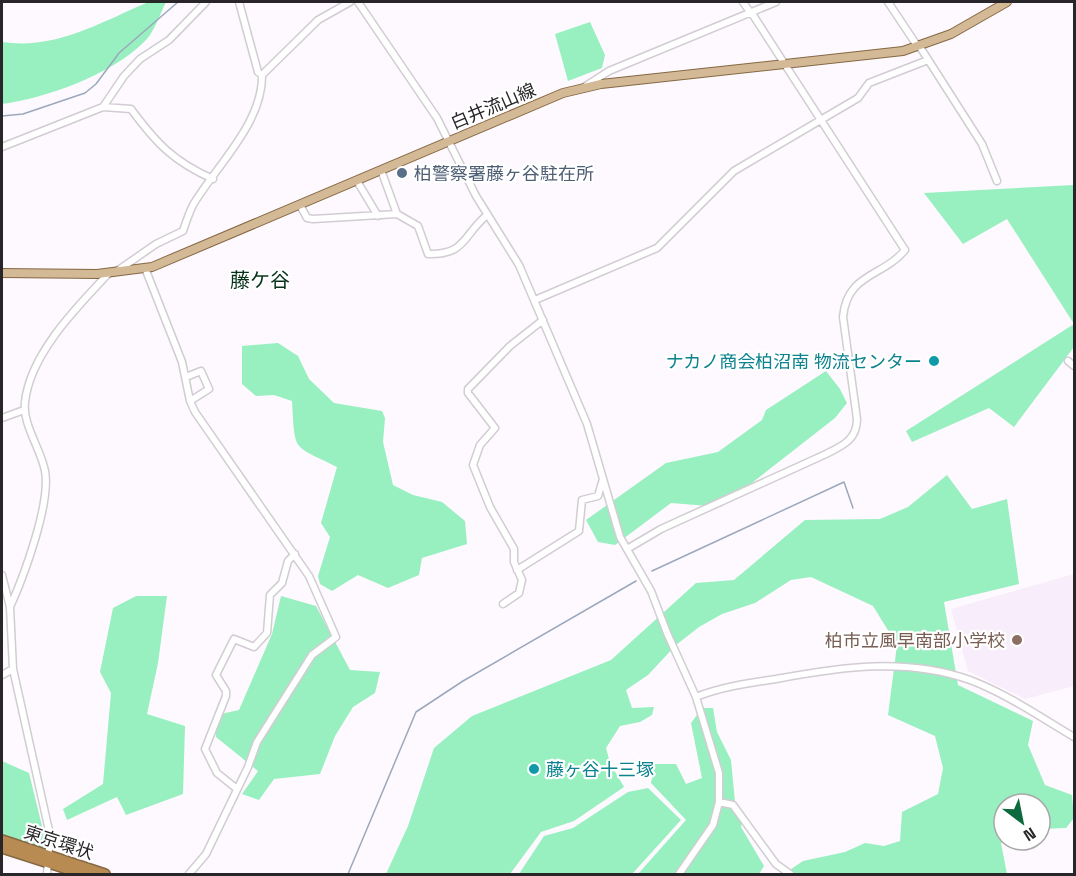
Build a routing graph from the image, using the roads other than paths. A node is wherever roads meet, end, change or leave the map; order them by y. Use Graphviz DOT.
graph roads {
  1 [pos="206,2"];
  2 [pos="238,2"];
  3 [pos="350,2"];
  4 [pos="358,2"];
  5 [pos="743,2"];
  6 [pos="776,2"];
  7 [pos="888,2"];
  8 [pos="1007,2"];
  9 [pos="751,12"];
  10 [pos="919,47"];
  11 [pos="927,60"];
  12 [pos="786,65"];
  13 [pos="262,75"];
  14 [pos="583,88"];
  15 [pos="104,107"];
  16 [pos="822,120"];
  17 [pos="448,142"];
  18 [pos="2,147"];
  19 [pos="381,171"];
  20 [pos="213,179"];
  21 [pos="357,180"];
  22 [pos="997,181"];
  23 [pos="300,205"];
  24 [pos="397,214"];
  25 [pos="487,215"];
  26 [pos="378,216"];
  27 [pos="145,268"];
  28 [pos="2,273"];
  29 [pos="111,273"];
  30 [pos="535,300"];
  31 [pos="543,320"];
  32 [pos="1068,361"];
  33 [pos="1074,366"];
  34 [pos="186,377"];
  35 [pos="190,401"];
  36 [pos="24,410"];
  37 [pos="2,418"];
  38 [pos="603,479"];
  39 [pos="627,549"];
  40 [pos="295,554"];
  41 [pos="518,570"];
  42 [pos="2,575"];
  43 [pos="502,604"];
  44 [pos="10,607"];
  45 [pos="13,669"];
  46 [pos="2,675"];
  47 [pos="696,697"];
  48 [pos="1074,736"];
  49 [pos="237,789"];
  50 [pos="719,802"];
  51 [pos="2,840"];
  52 [pos="2,848"];
  53 [pos="49,860"];
  54 [pos="47,874"];
  55 [pos="83,874"];
  56 [pos="105,874"];
  57 [pos="189,874"];
  58 [pos="679,874"];
  59 [pos="790,874"];
  1 -- 15 [label="street"];
  2 -- 13 [label="street"];
  3 -- 13 [label="street"];
  4 -- 17 [label="street"];
  5 -- 9 [label="street"];
  6 -- 9 [label="street"];
  7 -- 10 [label="street"];
  8 -- 10 [label="main road, 白井流山線"];
  9 -- 12 [label="street"];
  9 -- 14 [label="street"];
  10 -- 11 [label="street"];
  10 -- 12 [label="main road, 白井流山線"];
  11 -- 16 [label="street"];
  11 -- 22 [label="street"];
  12 -- 14 [label="main road, 白井流山線"];
  12 -- 16 [label="street"];
  13 -- 20 [label="street"];
  14 -- 17 [label="main road, 白井流山線"];
  15 -- 18 [label="street"];
  15 -- 20 [label="street"];
  16 -- 30 [label="street"];
  16 -- 39 [label="street"];
  17 -- 19 [label="main road, 白井流山線"];
  17 -- 25 [label="street"];
  19 -- 21 [label="main road, 白井流山線"];
  19 -- 24 [label="street"];
  20 -- 29 [label="street"];
  21 -- 23 [label="main road, 白井流山線"];
  21 -- 26 [label="street"];
  23 -- 26 [label="street"];
  23 -- 27 [label="main road, 白井流山線"];
  24 -- 25 [label="street"];
  24 -- 26 [label="street"];
  25 -- 30 [label="street"];
  27 -- 29 [label="main road, 白井流山線"];
  27 -- 34 [label="street"];
  28 -- 29 [label="main road, 白井流山線"];
  29 -- 36 [label="street"];
  30 -- 31 [label="street"];
  31 -- 38 [label="street"];
  31 -- 41 [label="street"];
  32 -- 33 [label="street"];
  34 -- 35 [label="street"];
  34 -- 35 [label="street"];
  35 -- 40 [label="street"];
  36 -- 37 [label="street"];
  36 -- 44 [label="street"];
  38 -- 39 [label="street"];
  38 -- 41 [label="street"];
  39 -- 47 [label="street"];
  40 -- 49 [label="street"];
  40 -- 49 [label="street"];
  41 -- 43 [label="street"];
  42 -- 44 [label="street"];
  44 -- 45 [label="street"];
  45 -- 46 [label="street"];
  45 -- 53 [label="street"];
  47 -- 48 [label="street"];
  47 -- 50 [label="street"];
  49 -- 57 [label="street"];
  50 -- 58 [label="street"];
  50 -- 59 [label="street"];
  51 -- 53 [label="highway, 東京環状"];
  52 -- 53 [label="highway, 東京環状"];
  53 -- 54 [label="street"];
  53 -- 55 [label="highway, 東京環状"];
  53 -- 56 [label="highway, 東京環状"];
}
